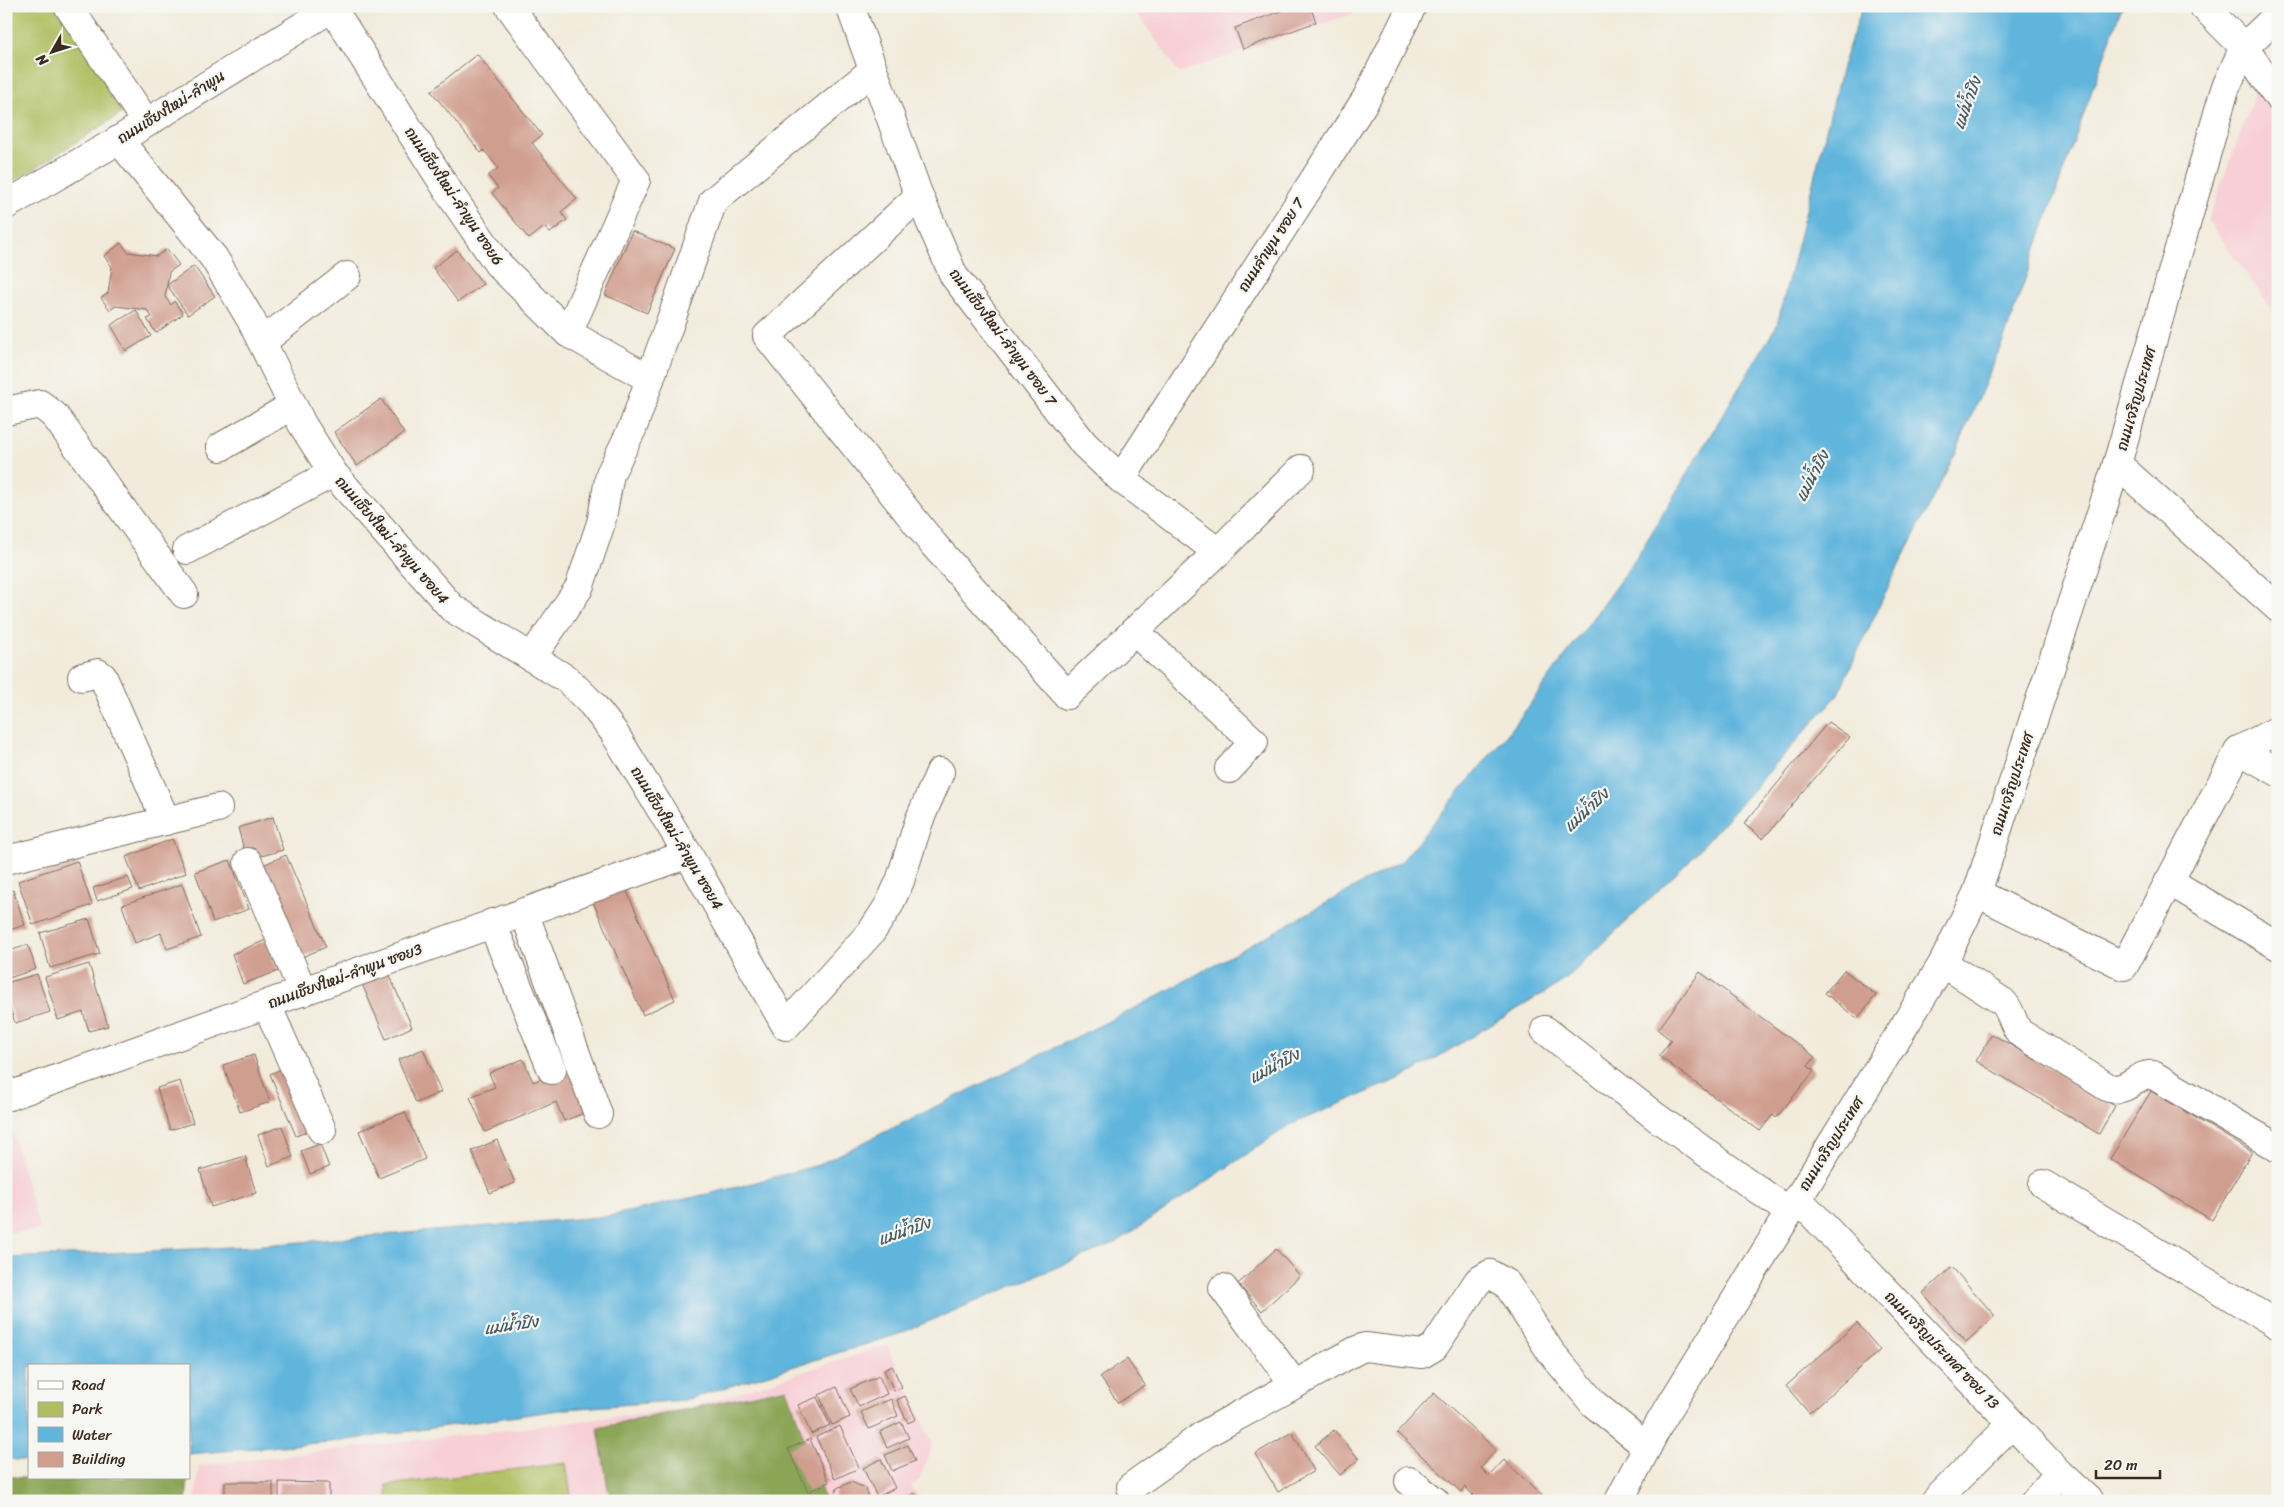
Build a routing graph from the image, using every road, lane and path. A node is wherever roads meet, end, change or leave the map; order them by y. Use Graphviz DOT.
graph roads {
  1 [pos="68,6"];
  2 [pos="509,6"];
  3 [pos="850,6"];
  4 [pos="1412,6"];
  5 [pos="2203,6"];
  6 [pos="332,7"];
  7 [pos="2278,15"];
  8 [pos="2244,46"];
  9 [pos="873,70"];
  10 [pos="2278,97"];
  11 [pos="146,122"];
  12 [pos="119,140"];
  13 [pos="919,196"];
  14 [pos="6,205"];
  15 [pos="347,276"];
  16 [pos="568,333"];
  17 [pos="262,342"];
  18 [pos="650,379"];
  19 [pos="292,406"];
  20 [pos="6,411"];
  21 [pos="221,447"];
  22 [pos="2117,464"];
  23 [pos="1301,469"];
  24 [pos="333,473"];
  25 [pos="1121,479"];
  26 [pos="187,550"];
  27 [pos="1218,552"];
  28 [pos="184,594"];
  29 [pos="2278,608"];
  30 [pos="1134,631"];
  31 [pos="532,657"];
  32 [pos="82,677"];
  33 [pos="2278,730"];
  34 [pos="2239,750"];
  35 [pos="1229,769"];
  36 [pos="940,772"];
  37 [pos="2278,772"];
  38 [pos="218,808"];
  39 [pos="166,821"];
  40 [pos="688,854"];
  41 [pos="6,860"];
  42 [pos="248,862"];
  43 [pos="2169,881"];
  44 [pos="1977,892"];
  45 [pos="524,912"];
  46 [pos="492,923"];
  47 [pos="2278,946"];
  48 [pos="1943,963"];
  49 [pos="304,992"];
  50 [pos="267,1005"];
  51 [pos="1545,1030"];
  52 [pos="552,1070"];
  53 [pos="6,1090"];
  54 [pos="598,1114"];
  55 [pos="322,1130"];
  56 [pos="2278,1148"];
  57 [pos="2043,1184"];
  58 [pos="1793,1204"];
  59 [pos="1223,1288"];
  60 [pos="2278,1325"];
  61 [pos="1294,1384"];
  62 [pos="2012,1424"];
  63 [pos="1648,1447"];
  64 [pos="2059,1473"];
  65 [pos="1409,1481"];
  66 [pos="1130,1487"];
  67 [pos="1435,1501"];
  68 [pos="1619,1501"];
  69 [pos="1935,1501"];
  70 [pos="2035,1501"];
  71 [pos="2089,1501"];
  1 -- 11 [label="street"];
  2 -- 16 [label="street"];
  3 -- 9 [label="street, ถนนเชียงใหม่-ลำพูน ซอย 7"];
  4 -- 25 [label="street, ถนนลำพูน ซอย 7"];
  5 -- 8 [label="street"];
  6 -- 11 [label="street, ถนนเชียงใหม่-ลำพูน"];
  6 -- 16 [label="street, ถนนเชียงใหม่-ลำพูน ซอย6"];
  7 -- 8 [label="street, ถนนเจริญประเทศ"];
  8 -- 10 [label="street"];
  8 -- 22 [label="street, ถนนเจริญประเทศ"];
  9 -- 13 [label="street, ถนนเชียงใหม่-ลำพูน ซอย 7"];
  9 -- 18 [label="street"];
  11 -- 12 [label="street, ถนนเชียงใหม่-ลำพูน"];
  12 -- 14 [label="street, ถนนเชียงใหม่-ลำพูน"];
  12 -- 17 [label="street, ถนนเชียงใหม่-ลำพูน ซอย4"];
  13 -- 25 [label="street, ถนนเชียงใหม่-ลำพูน ซอย 7"];
  13 -- 30 [label="street"];
  15 -- 17 [label="street"];
  16 -- 18 [label="street, ถนนเชียงใหม่-ลำพูน ซอย6"];
  17 -- 19 [label="street, ถนนเชียงใหม่-ลำพูน ซอย4"];
  18 -- 31 [label="street"];
  19 -- 21 [label="street"];
  19 -- 24 [label="street, ถนนเชียงใหม่-ลำพูน ซอย4"];
  20 -- 28 [label="street"];
  22 -- 29 [label="street"];
  22 -- 44 [label="street, ถนนเจริญประเทศ"];
  23 -- 27 [label="street"];
  24 -- 26 [label="street"];
  24 -- 31 [label="street, ถนนเชียงใหม่-ลำพูน ซอย4"];
  25 -- 27 [label="street, ถนนเชียงใหม่-ลำพูน ซอย 7"];
  27 -- 30 [label="street"];
  30 -- 35 [label="street"];
  31 -- 40 [label="street, ถนนเชียงใหม่-ลำพูน ซอย4"];
  32 -- 39 [label="street"];
  33 -- 34 [label="street"];
  34 -- 37 [label="street"];
  34 -- 43 [label="street"];
  36 -- 40 [label="street, ถนนเชียงใหม่-ลำพูน ซอย4"];
  38 -- 39 [label="street"];
  39 -- 41 [label="street"];
  40 -- 45 [label="street, ถนนเชียงใหม่-ลำพูน ซอย3"];
  42 -- 49 [label="street"];
  43 -- 44 [label="street"];
  43 -- 47 [label="street"];
  44 -- 48 [label="street, ถนนเจริญประเทศ"];
  45 -- 46 [label="street, ถนนเชียงใหม่-ลำพูน ซอย3"];
  45 -- 54 [label="street"];
  46 -- 49 [label="street, ถนนเชียงใหม่-ลำพูน ซอย3"];
  46 -- 52 [label="street"];
  48 -- 56 [label="street"];
  48 -- 58 [label="street, ถนนเจริญประเทศ"];
  49 -- 50 [label="street, ถนนเชียงใหม่-ลำพูน ซอย3"];
  50 -- 53 [label="street, ถนนเชียงใหม่-ลำพูน ซอย3"];
  50 -- 55 [label="street"];
  51 -- 58 [label="street, ถนนเจริญประเทศ ซอย 13"];
  57 -- 60 [label="street"];
  58 -- 62 [label="street, ถนนเจริญประเทศ ซอย 13"];
  58 -- 63 [label="street, ถนนเจริญประเทศ"];
  59 -- 61 [label="street"];
  61 -- 63 [label="street"];
  61 -- 66 [label="street"];
  62 -- 64 [label="street, ถนนเจริญประเทศ ซอย 13"];
  62 -- 69 [label="street"];
  63 -- 68 [label="street, ถนนเจริญประเทศ"];
  64 -- 70 [label="street"];
  64 -- 71 [label="street, ถนนเจริญประเทศ ซอย 13"];
  65 -- 67 [label="street"];
}
